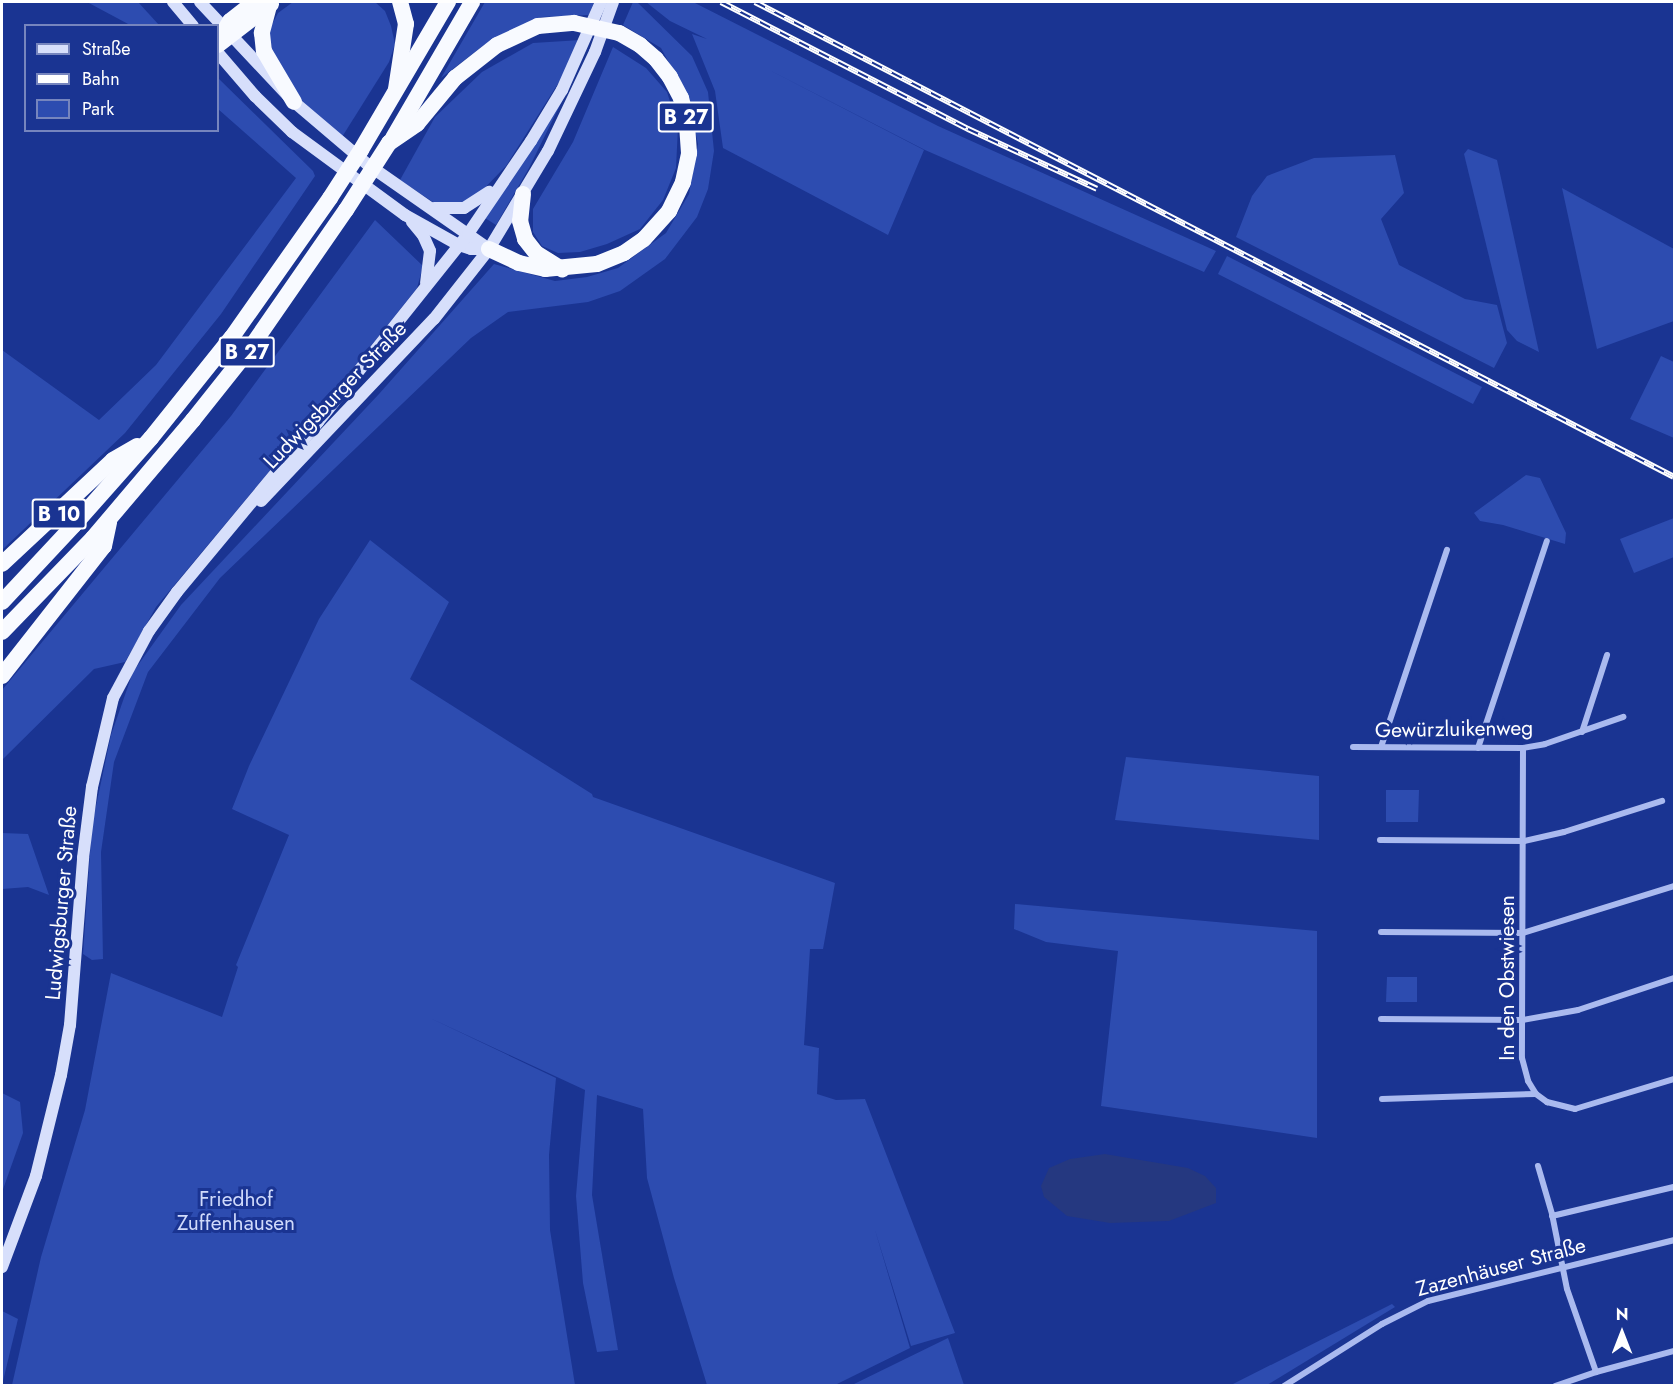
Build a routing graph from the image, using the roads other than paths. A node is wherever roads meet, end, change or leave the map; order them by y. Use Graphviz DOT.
graph roads {
  1 [pos="173,2"];
  2 [pos="200,2"];
  3 [pos="400,2"];
  4 [pos="448,2"];
  5 [pos="472,2"];
  6 [pos="601,2"];
  7 [pos="613,2"];
  8 [pos="266,3"];
  9 [pos="191,24"];
  10 [pos="213,24"];
  11 [pos="222,38"];
  12 [pos="219,54"];
  13 [pos="396,93"];
  14 [pos="294,102"];
  15 [pos="389,144"];
  16 [pos="501,186"];
  17 [pos="523,194"];
  18 [pos="430,208"];
  19 [pos="405,215"];
  20 [pos="468,234"];
  21 [pos="459,245"];
  22 [pos="489,249"];
  23 [pos="563,270"];
  24 [pos="424,289"];
  25 [pos="151,438"];
  26 [pos="110,518"];
  27 [pos="1547,541"];
  28 [pos="1447,550"];
  29 [pos="202,563"];
  30 [pos="2,564"];
  31 [pos="2,602"];
  32 [pos="2,632"];
  33 [pos="1607,655"];
  34 [pos="2,676"];
  35 [pos="1623,717"];
  36 [pos="1581,732"];
  37 [pos="1353,747"];
  38 [pos="1381,747"];
  39 [pos="1479,748"];
  40 [pos="1523,748"];
  41 [pos="1662,801"];
  42 [pos="1380,840"];
  43 [pos="1524,841"];
  44 [pos="1674,886"];
  45 [pos="1381,932"];
  46 [pos="1523,933"];
  47 [pos="1674,978"];
  48 [pos="1381,1019"];
  49 [pos="1523,1020"];
  50 [pos="1674,1079"];
  51 [pos="1536,1094"];
  52 [pos="1382,1099"];
  53 [pos="1538,1166"];
  54 [pos="1674,1187"];
  55 [pos="1552,1216"];
  56 [pos="1674,1240"];
  57 [pos="2,1267"];
  58 [pos="1563,1267"];
  59 [pos="1674,1351"];
  60 [pos="1596,1371"];
  61 [pos="1284,1386"];
  62 [pos="1555,1386"];
  1 -- 9 [label="main road"];
  2 -- 10 [label="main road"];
  3 -- 13 [label="highway, B 27"];
  4 -- 13 [label="highway, B 27"];
  5 -- 15 [label="highway, B 27"];
  6 -- 16 [label="main road, Ludwigsburger Straße"];
  7 -- 17 [label="main road, Ludwigsburger Straße"];
  8 -- 11 [label="highway"];
  8 -- 14 [label="highway"];
  11 -- 14 [label="main road"];
  12 -- 19 [label="main road"];
  13 -- 25 [label="highway, B 27, bridge"];
  14 -- 18 [label="main road"];
  15 -- 23 [label="highway, B 27, bridge"];
  15 -- 26 [label="highway, B 27, bridge"];
  16 -- 18 [label="main road"];
  16 -- 20 [label="main road, Ludwigsburger Straße"];
  17 -- 22 [label="main road, Ludwigsburger Straße"];
  17 -- 23 [label="highway"];
  18 -- 20 [label="main road"];
  19 -- 21 [label="main road"];
  19 -- 24 [label="main road"];
  20 -- 21 [label="main road, Ludwigsburger Straße"];
  20 -- 22 [label="main road"];
  21 -- 22 [label="main road"];
  21 -- 24 [label="main road, Ludwigsburger Straße"];
  22 -- 23 [label="highway, B 27"];
  22 -- 29 [label="main road, Ludwigsburger Straße"];
  24 -- 29 [label="main road, Ludwigsburger Straße"];
  25 -- 30 [label="highway, B 10"];
  25 -- 31 [label="highway, B 27"];
  26 -- 32 [label="highway, B 27"];
  26 -- 34 [label="highway, B 27"];
  27 -- 39 [label="street"];
  28 -- 38 [label="street"];
  29 -- 57 [label="main road, Ludwigsburger Straße"];
  33 -- 36 [label="street"];
  35 -- 36 [label="street, Gewürzluikenweg"];
  36 -- 40 [label="street, Gewürzluikenweg"];
  37 -- 38 [label="street, Gewürzluikenweg"];
  38 -- 39 [label="street, Gewürzluikenweg"];
  39 -- 40 [label="street, Gewürzluikenweg"];
  40 -- 43 [label="street, In den Obstwiesen"];
  41 -- 43 [label="street"];
  42 -- 43 [label="street"];
  43 -- 46 [label="street, In den Obstwiesen"];
  44 -- 46 [label="street"];
  45 -- 46 [label="street"];
  46 -- 49 [label="street, In den Obstwiesen"];
  47 -- 49 [label="street"];
  48 -- 49 [label="street"];
  49 -- 51 [label="street, In den Obstwiesen"];
  50 -- 51 [label="street"];
  51 -- 52 [label="street"];
  53 -- 55 [label="street"];
  54 -- 55 [label="street"];
  55 -- 58 [label="street"];
  56 -- 58 [label="street, Zazenhäuser Straße"];
  58 -- 60 [label="street"];
  58 -- 61 [label="street, Zazenhäuser Straße"];
  59 -- 60 [label="street"];
  60 -- 62 [label="street"];
}
